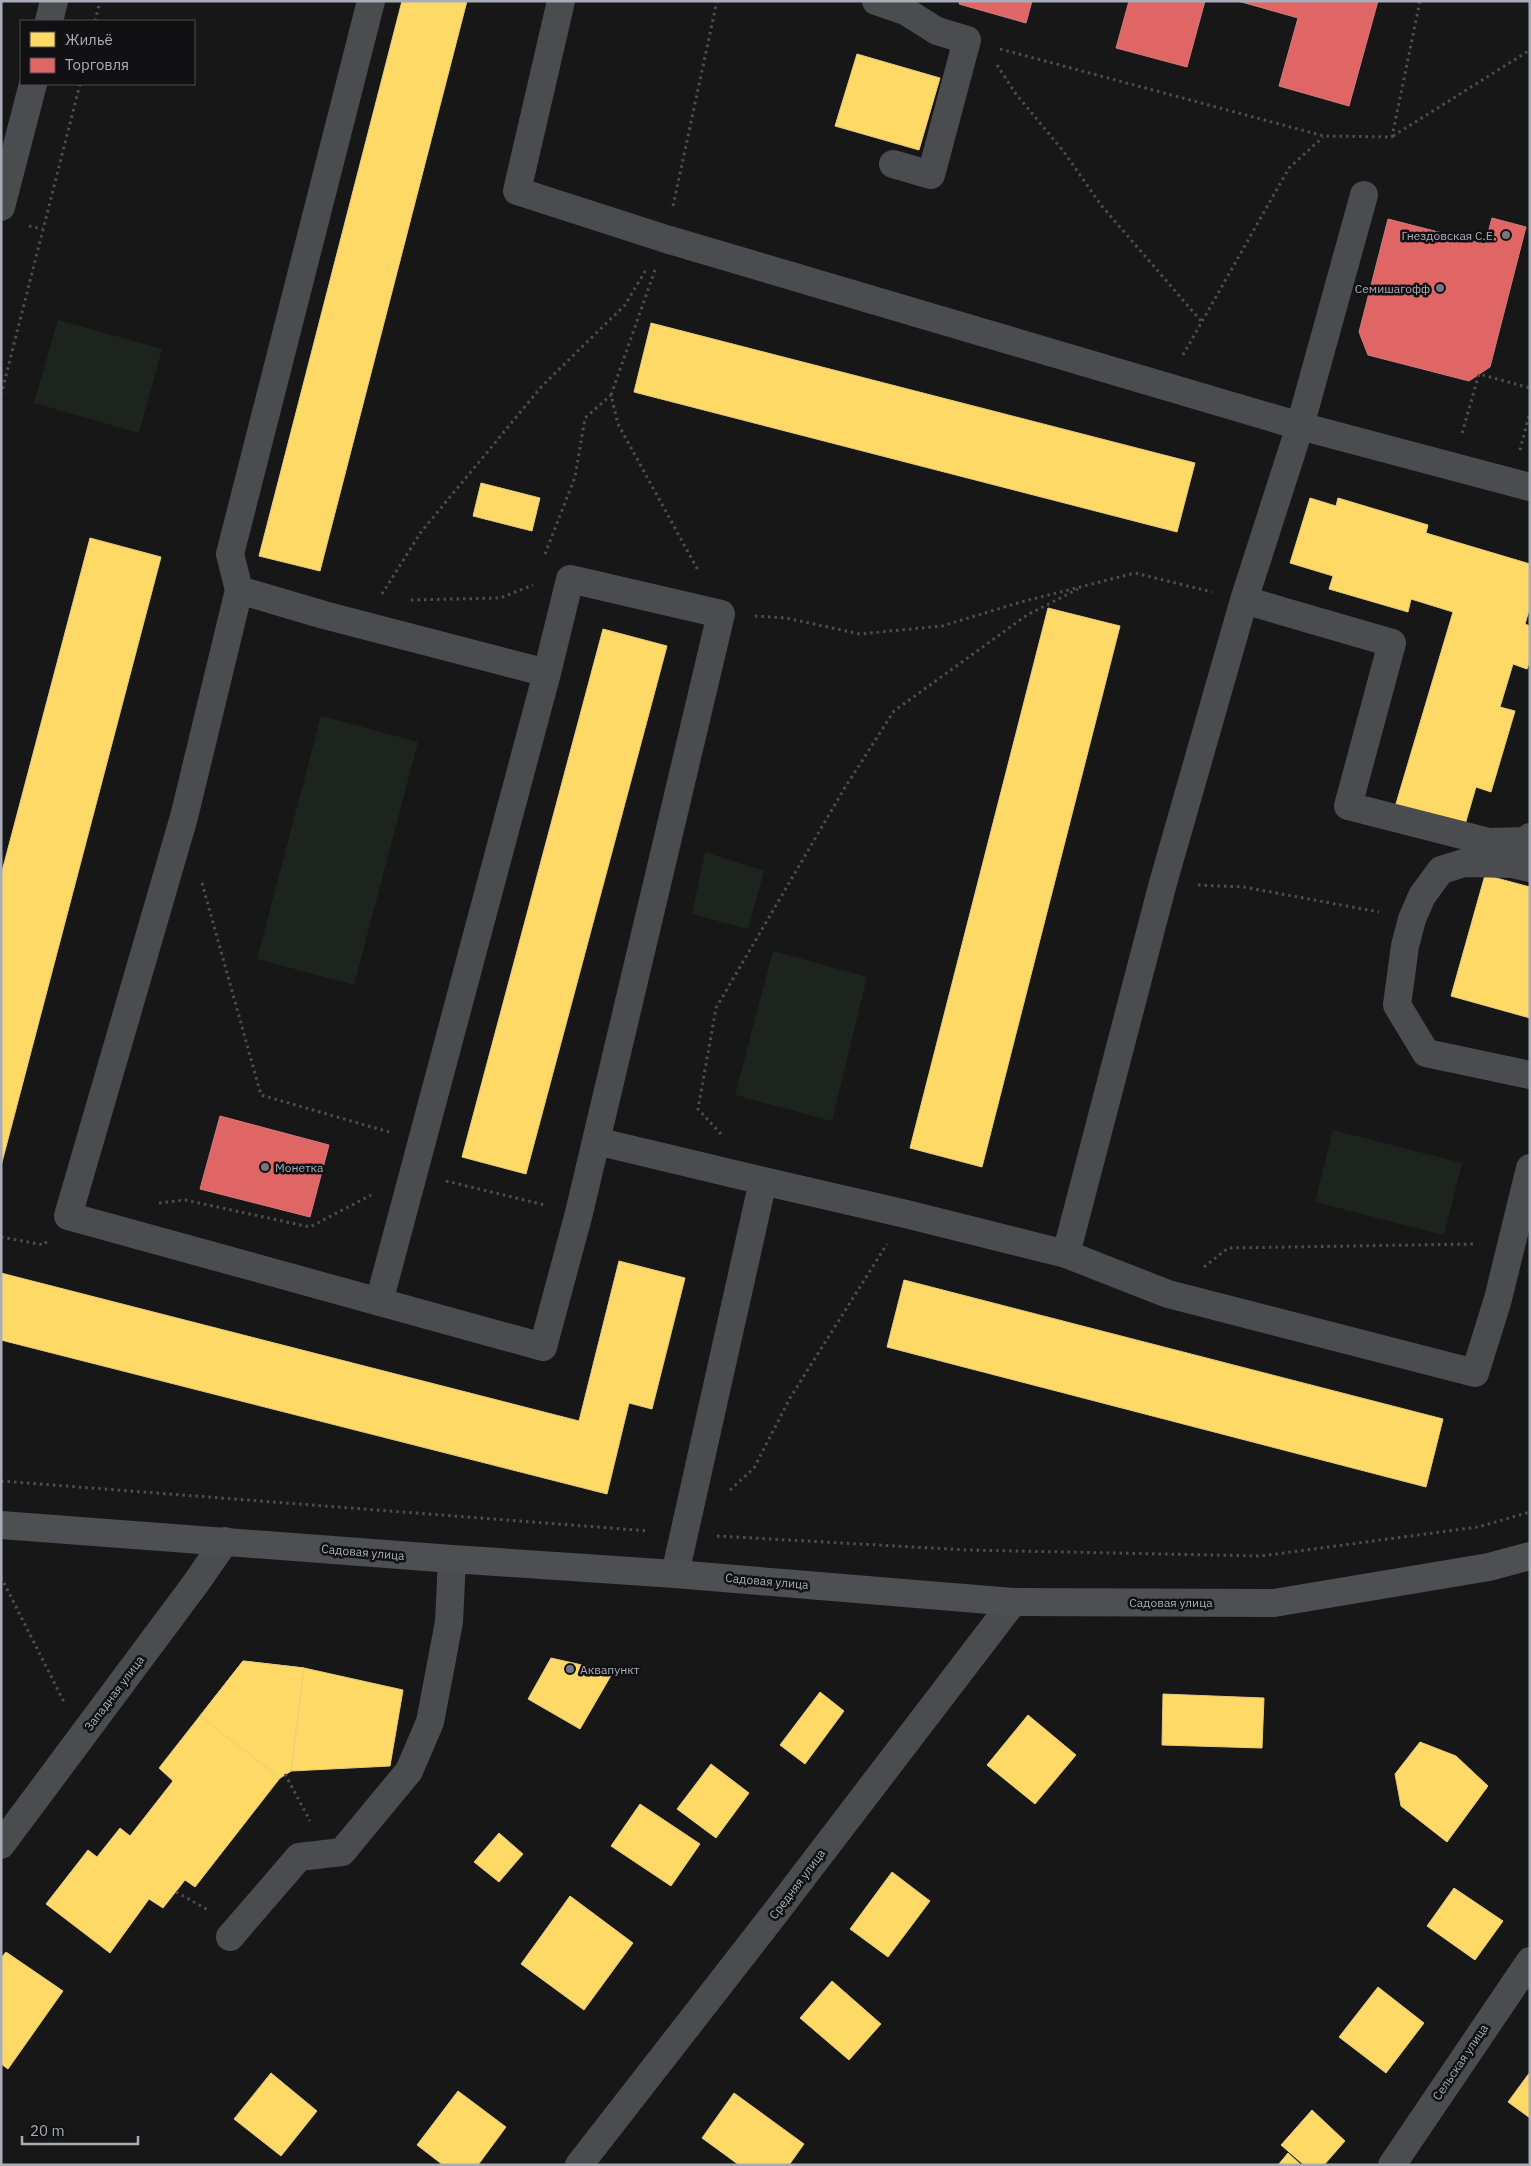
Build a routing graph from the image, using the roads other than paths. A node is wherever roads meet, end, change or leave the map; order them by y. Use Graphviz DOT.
graph roads {
  1 [pos="54,1"];
  2 [pos="371,1"];
  3 [pos="562,1"];
  4 [pos="876,1"];
  5 [pos="49,20"];
  6 [pos="33,85"];
  7 [pos="893,164"];
  8 [pos="1364,195"];
  9 [pos="1,207"];
  10 [pos="1300,426"];
  11 [pos="1530,487"];
  12 [pos="239,590"];
  13 [pos="1244,600"];
  14 [pos="548,673"];
  15 [pos="1530,837"];
  16 [pos="1530,868"];
  17 [pos="1530,1075"];
  18 [pos="596,1141"];
  19 [pos="1530,1168"];
  20 [pos="763,1181"];
  21 [pos="1066,1254"];
  22 [pos="380,1302"];
  23 [pos="1,1525"];
  24 [pos="225,1541"];
  25 [pos="1530,1556"];
  26 [pos="452,1559"];
  27 [pos="675,1574"];
  28 [pos="1013,1602"];
  29 [pos="1,1845"];
  30 [pos="230,1937"];
  31 [pos="1530,1961"];
  32 [pos="579,2165"];
  33 [pos="1392,2165"];
  1 -- 5 [label="street"];
  2 -- 12 [label="street"];
  3 -- 10 [label="street"];
  4 -- 7 [label="street"];
  6 -- 9 [label="street"];
  8 -- 10 [label="street"];
  10 -- 11 [label="street"];
  10 -- 13 [label="street"];
  12 -- 14 [label="street"];
  12 -- 22 [label="street"];
  13 -- 15 [label="street"];
  13 -- 21 [label="street"];
  14 -- 18 [label="street"];
  14 -- 22 [label="street"];
  16 -- 17 [label="street"];
  18 -- 20 [label="street"];
  18 -- 22 [label="street"];
  19 -- 21 [label="street"];
  20 -- 21 [label="street"];
  20 -- 27 [label="street"];
  23 -- 24 [label="main road, Садовая улица"];
  24 -- 26 [label="main road, Садовая улица"];
  24 -- 29 [label="street, Западная улица"];
  25 -- 28 [label="main road, Садовая улица"];
  26 -- 27 [label="main road, Садовая улица"];
  26 -- 30 [label="street"];
  27 -- 28 [label="main road, Садовая улица"];
  28 -- 32 [label="street, Средняя улица"];
  31 -- 33 [label="street, Сельская улица"];
}
